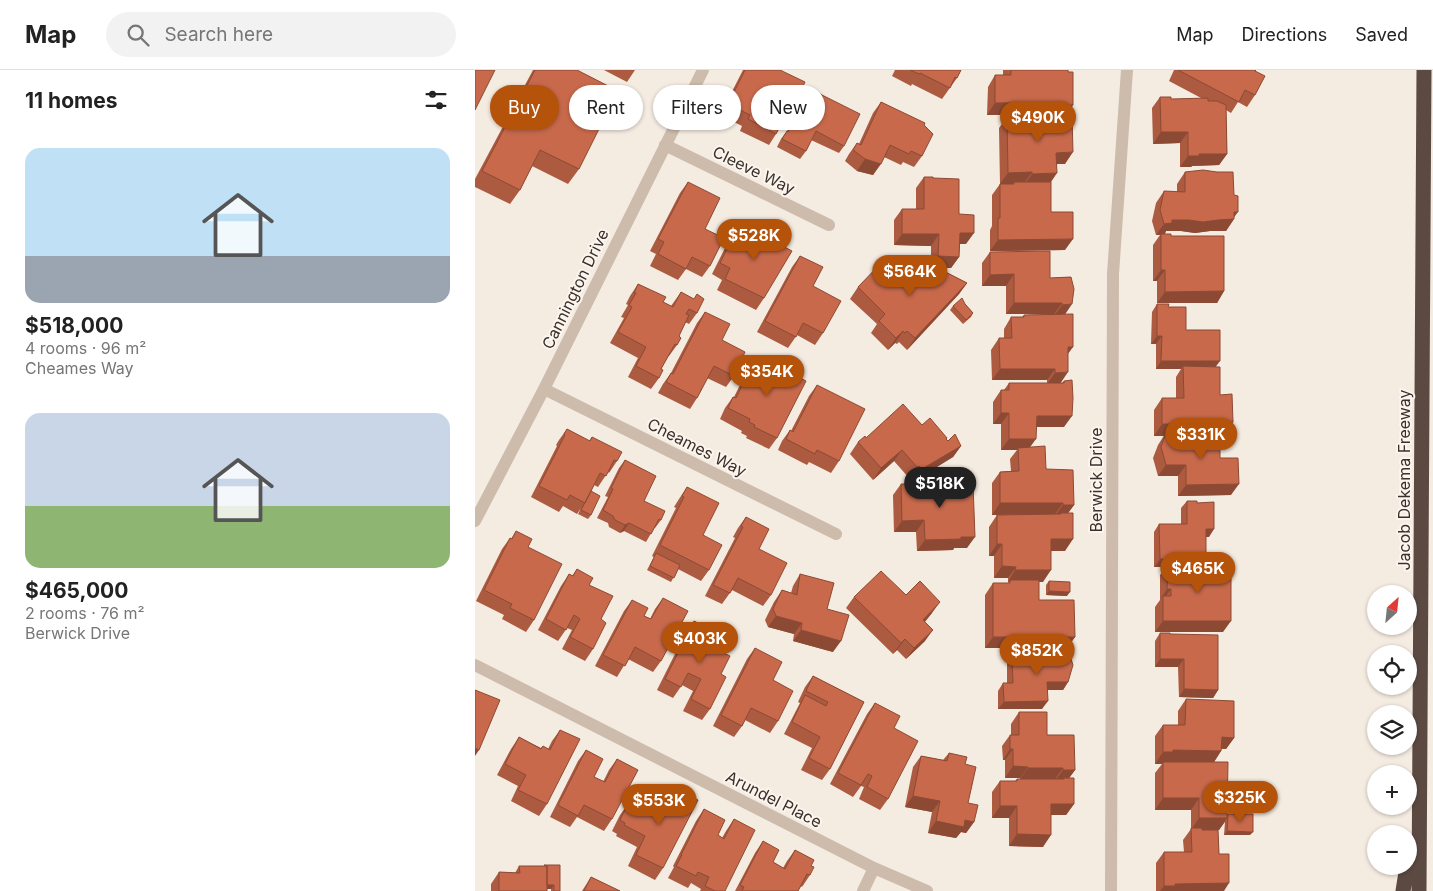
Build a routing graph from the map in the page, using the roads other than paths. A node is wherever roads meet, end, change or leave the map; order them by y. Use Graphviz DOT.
graph roads {
  1 [pos="703,70"];
  2 [pos="1127,70"];
  3 [pos="1425,70"];
  4 [pos="665,145"];
  5 [pos="829,225"];
  6 [pos="544,389"];
  7 [pos="475,520"];
  8 [pos="836,534"];
  9 [pos="475,664"];
  10 [pos="1419,776"];
  11 [pos="1413,825"];
  12 [pos="874,868"];
  13 [pos="1406,875"];
  14 [pos="863,891"];
  15 [pos="927,891"];
  16 [pos="1111,891"];
  17 [pos="1403,891"];
  18 [pos="1419,891"];
  1 -- 4 [label="street, Cannington Drive"];
  2 -- 16 [label="street, Berwick Drive"];
  3 -- 10 [label="highway, Jacob Dekema Freeway"];
  4 -- 5 [label="street, Cleeve Way"];
  4 -- 6 [label="street, Cannington Drive"];
  6 -- 7 [label="street, Cannington Drive"];
  6 -- 8 [label="street, Cheames Way"];
  9 -- 12 [label="street, Arundel Place"];
  10 -- 11 [label="highway"];
  10 -- 18 [label="highway, Jacob Dekema Freeway"];
  12 -- 14 [label="street"];
  12 -- 15 [label="street, Arundel Place"];
  13 -- 17 [label="highway"];
}
